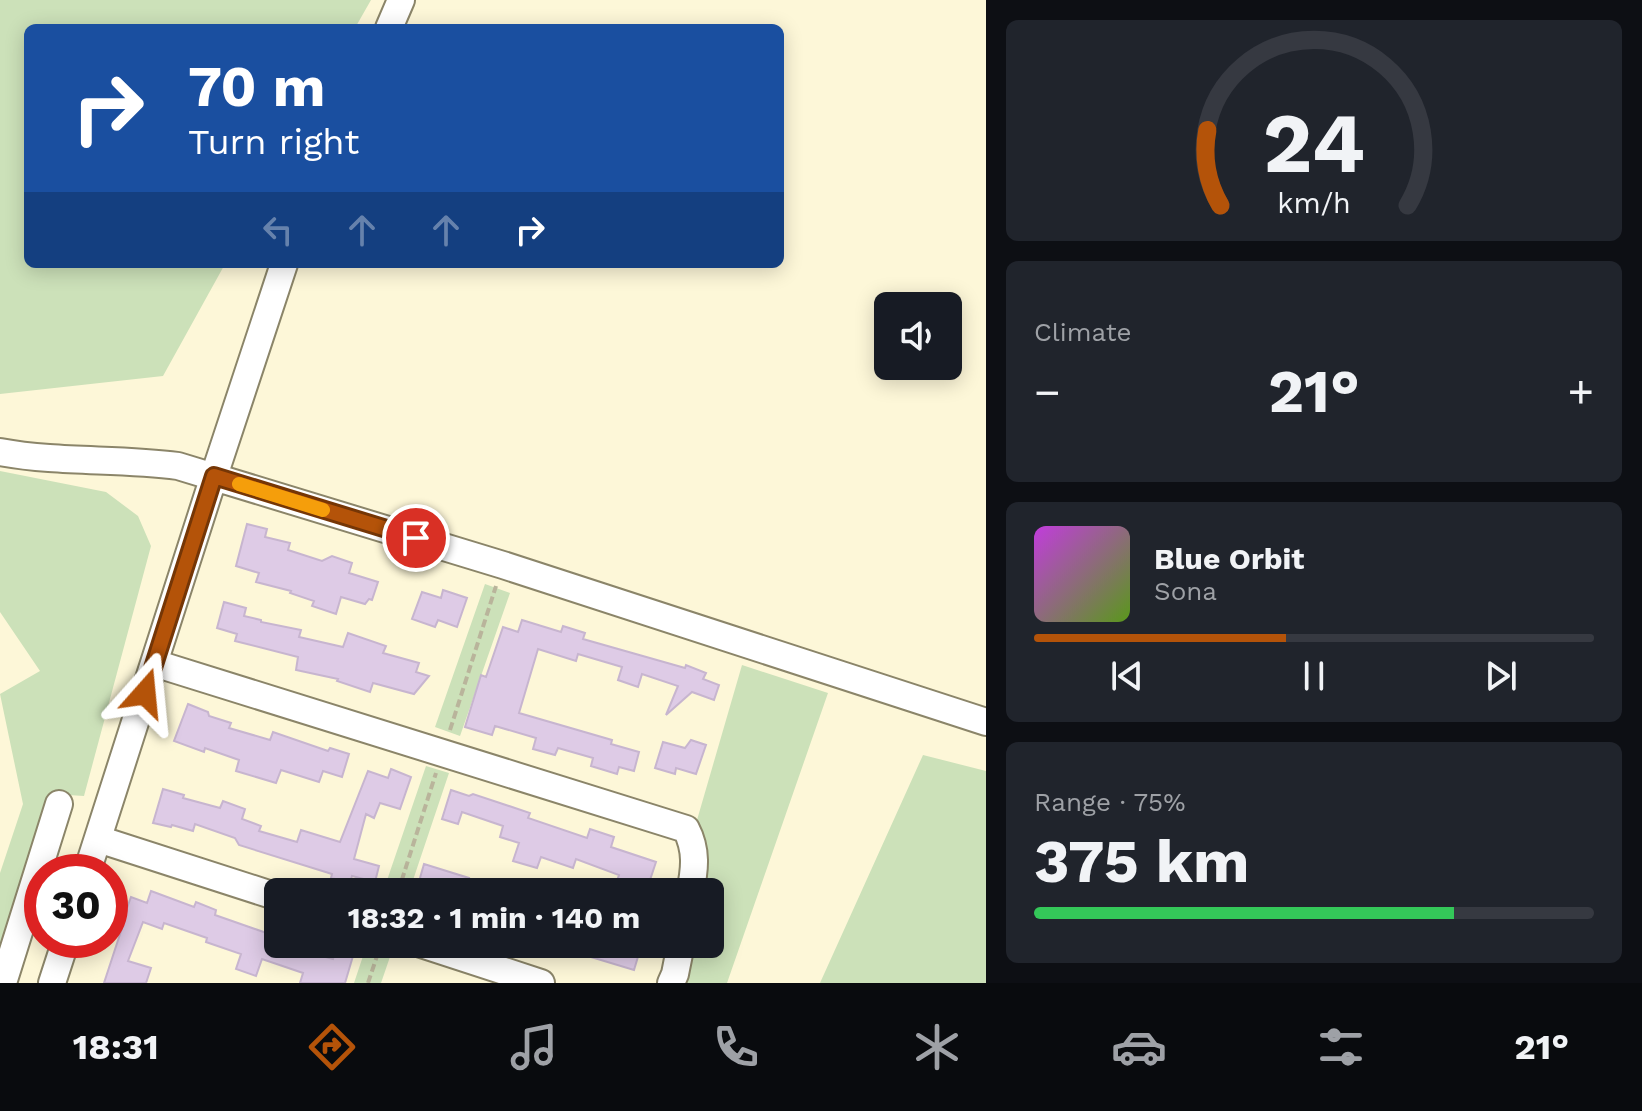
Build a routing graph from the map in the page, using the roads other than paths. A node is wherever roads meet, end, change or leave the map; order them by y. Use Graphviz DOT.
graph roads {
  1 [pos="401,0"];
  2 [pos="391,24"];
  3 [pos="283,268"];
  4 [pos="0,452"];
  5 [pos="214,476"];
  6 [pos="154,663"];
  7 [pos="986,722"];
  8 [pos="59,804"];
  9 [pos="98,839"];
  10 [pos="93,854"];
  11 [pos="693,878"];
  12 [pos="264,892"];
  13 [pos="60,958"];
  14 [pos="464,958"];
  15 [pos="678,958"];
  16 [pos="3,983"];
  17 [pos="52,983"];
  18 [pos="541,983"];
  19 [pos="671,983"];
  1 -- 2 [label="street"];
  3 -- 5 [label="street"];
  4 -- 5 [label="street"];
  5 -- 6 [label="street"];
  5 -- 7 [label="street"];
  6 -- 9 [label="street"];
  6 -- 11 [label="street"];
  8 -- 16 [label="street"];
  9 -- 10 [label="street"];
  9 -- 12 [label="street"];
  13 -- 17 [label="street"];
  14 -- 18 [label="street"];
  15 -- 19 [label="street"];
}
